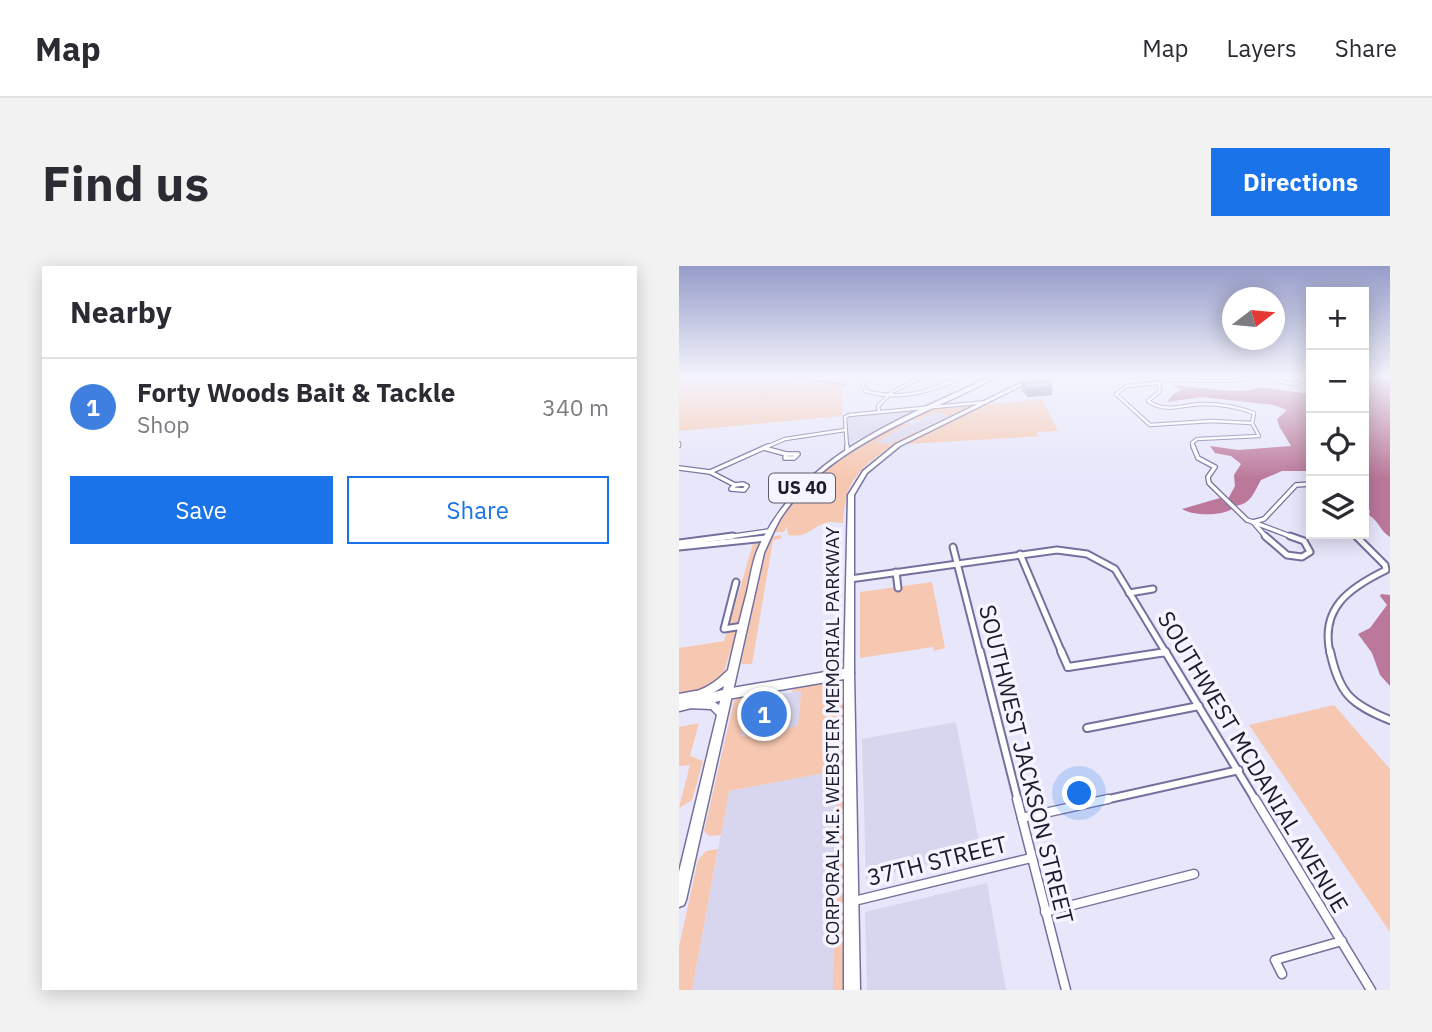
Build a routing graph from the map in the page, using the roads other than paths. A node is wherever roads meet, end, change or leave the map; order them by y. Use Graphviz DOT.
graph roads {
  1 [pos="879,411"];
  2 [pos="926,411"];
  3 [pos="968,411"];
  4 [pos="1133,411"];
  5 [pos="1248,411"];
  6 [pos="1252,423"];
  7 [pos="845,430"];
  8 [pos="764,448"];
  9 [pos="847,451"];
  10 [pos="786,454"];
  11 [pos="679,468"];
  12 [pos="710,471"];
  13 [pos="1306,484"];
  14 [pos="735,485"];
  15 [pos="1253,522"];
  16 [pos="767,535"];
  17 [pos="1359,539"];
  18 [pos="679,545"];
  19 [pos="953,547"];
  20 [pos="1020,554"];
  21 [pos="957,563"];
  22 [pos="896,572"];
  23 [pos="850,579"];
  24 [pos="736,582"];
  25 [pos="898,588"];
  26 [pos="1153,589"];
  27 [pos="1129,593"];
  28 [pos="743,626"];
  29 [pos="1166,652"];
  30 [pos="733,669"];
  31 [pos="849,673"];
  32 [pos="727,694"];
  33 [pos="684,701"];
  34 [pos="1199,706"];
  35 [pos="722,713"];
  36 [pos="1390,720"];
  37 [pos="1087,728"];
  38 [pos="1239,771"];
  39 [pos="1022,818"];
  40 [pos="1031,858"];
  41 [pos="1194,874"];
  42 [pos="679,900"];
  43 [pos="852,902"];
  44 [pos="1045,912"];
  45 [pos="1342,941"];
  46 [pos="1282,974"];
  47 [pos="852,990"];
  48 [pos="1066,990"];
  49 [pos="1371,990"];
  1 -- 7 [label="street"];
  2 -- 9 [label="main road, US 40"];
  3 -- 23 [label="main road, CORPORAL M.E. WEBSTER MEMORIAL PARKWAY / US 40"];
  4 -- 6 [label="street"];
  5 -- 6 [label="street"];
  6 -- 15 [label="street"];
  7 -- 8 [label="street"];
  7 -- 9 [label="street"];
  8 -- 10 [label="street"];
  8 -- 12 [label="street"];
  9 -- 16 [label="main road, US 40"];
  11 -- 12 [label="street"];
  12 -- 14 [label="street"];
  13 -- 15 [label="street"];
  15 -- 15 [label="street"];
  16 -- 18 [label="street"];
  16 -- 28 [label="main road, US 40"];
  17 -- 36 [label="street"];
  19 -- 21 [label="street, SOUTHWEST JACKSON STREET"];
  20 -- 21 [label="street"];
  20 -- 27 [label="street, SOUTHWEST MCDANIAL AVENUE"];
  20 -- 29 [label="street"];
  21 -- 22 [label="street"];
  21 -- 39 [label="street, SOUTHWEST JACKSON STREET"];
  22 -- 23 [label="street"];
  22 -- 25 [label="street"];
  23 -- 31 [label="main road, CORPORAL M.E. WEBSTER MEMORIAL PARKWAY / US 40"];
  24 -- 28 [label="street"];
  26 -- 27 [label="street"];
  27 -- 29 [label="street, SOUTHWEST MCDANIAL AVENUE"];
  28 -- 30 [label="main road, US 40"];
  29 -- 34 [label="street, SOUTHWEST MCDANIAL AVENUE"];
  30 -- 32 [label="main road, US 40"];
  30 -- 33 [label="main road"];
  31 -- 32 [label="main road"];
  31 -- 43 [label="main road, CORPORAL M.E. WEBSTER MEMORIAL PARKWAY / US 40"];
  32 -- 33 [label="main road"];
  32 -- 35 [label="main road, US 40"];
  33 -- 35 [label="main road"];
  34 -- 37 [label="street"];
  34 -- 38 [label="street, SOUTHWEST MCDANIAL AVENUE"];
  35 -- 42 [label="main road, US 40"];
  38 -- 39 [label="street"];
  38 -- 45 [label="street, SOUTHWEST MCDANIAL AVENUE"];
  39 -- 40 [label="street, SOUTHWEST JACKSON STREET"];
  40 -- 43 [label="street, 37TH STREET"];
  40 -- 44 [label="street, SOUTHWEST JACKSON STREET"];
  41 -- 44 [label="street"];
  43 -- 47 [label="main road, CORPORAL M.E. WEBSTER MEMORIAL PARKWAY / US 40"];
  44 -- 48 [label="street, SOUTHWEST JACKSON STREET"];
  45 -- 46 [label="street"];
  45 -- 49 [label="street, SOUTHWEST MCDANIAL AVENUE"];
}
